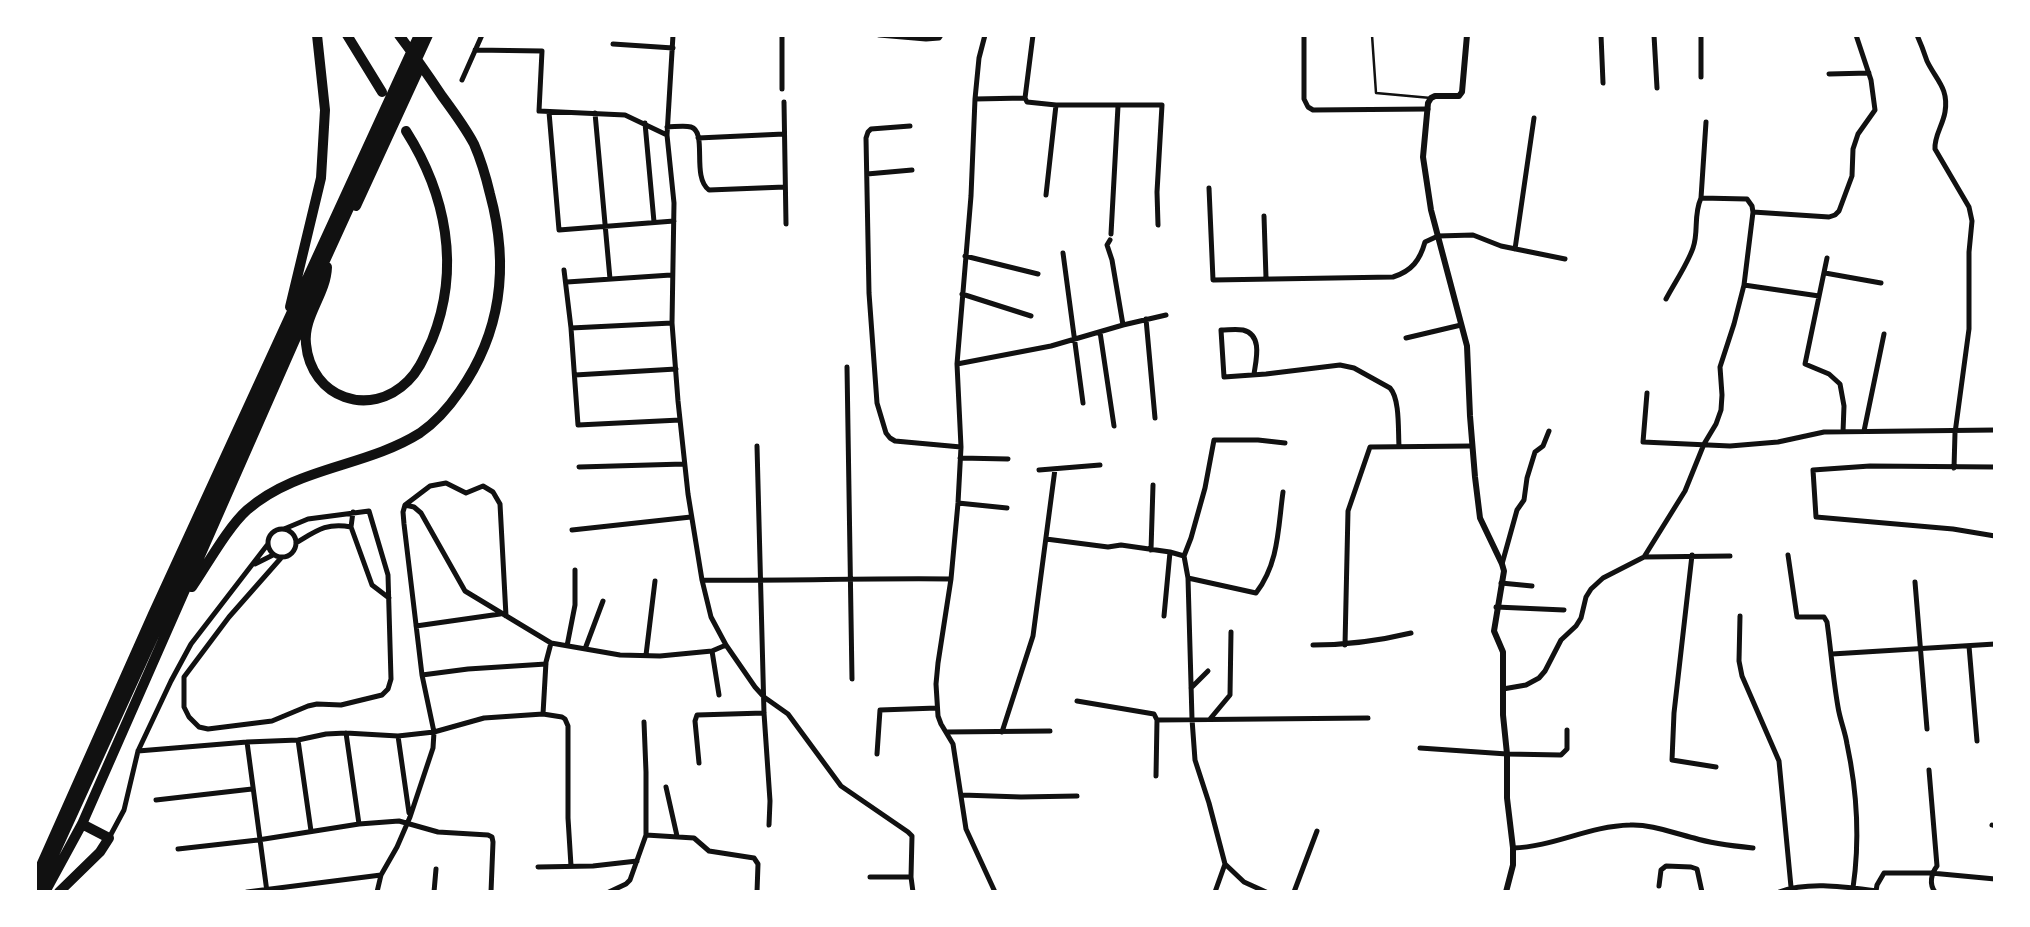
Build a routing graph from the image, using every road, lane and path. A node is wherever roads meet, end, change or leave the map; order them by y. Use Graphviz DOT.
graph roads {
  1 [pos="317,35"];
  2 [pos="347,35"];
  3 [pos="399,35"];
  4 [pos="421,35"];
  5 [pos="435,35"];
  6 [pos="482,35"];
  7 [pos="673,35"];
  8 [pos="782,35"];
  9 [pos="879,35"];
  10 [pos="941,35"];
  11 [pos="985,35"];
  12 [pos="1033,35"];
  13 [pos="1304,35"];
  14 [pos="1372,35"];
  15 [pos="1467,35"];
  16 [pos="1601,35"];
  17 [pos="1654,35"];
  18 [pos="1701,35"];
  19 [pos="1917,35"];
  20 [pos="1857,36"];
  21 [pos="613,44"];
  22 [pos="673,48"];
  23 [pos="475,50"];
  24 [pos="1869,73"];
  25 [pos="1829,74"];
  26 [pos="1701,77"];
  27 [pos="462,80"];
  28 [pos="1603,83"];
  29 [pos="1657,88"];
  30 [pos="782,89"];
  31 [pos="382,92"];
  32 [pos="1025,98"];
  33 [pos="1431,98"];
  34 [pos="975,99"];
  35 [pos="784,102"];
  36 [pos="1056,105"];
  37 [pos="1118,106"];
  38 [pos="1428,109"];
  39 [pos="548,111"];
  40 [pos="594,113"];
  41 [pos="1534,118"];
  42 [pos="1706,122"];
  43 [pos="645,123"];
  44 [pos="910,126"];
  45 [pos="667,127"];
  46 [pos="406,131"];
  47 [pos="784,134"];
  48 [pos="667,135"];
  49 [pos="698,138"];
  50 [pos="912,170"];
  51 [pos="867,174"];
  52 [pos="785,187"];
  53 [pos="1209,188"];
  54 [pos="1046,195"];
  55 [pos="1701,198"];
  56 [pos="1753,212"];
  57 [pos="1264,216"];
  58 [pos="674,221"];
  59 [pos="654,222"];
  60 [pos="786,224"];
  61 [pos="1158,225"];
  62 [pos="606,226"];
  63 [pos="1438,236"];
  64 [pos="1515,249"];
  65 [pos="1063,253"];
  66 [pos="965,256"];
  67 [pos="1827,258"];
  68 [pos="1565,259"];
  69 [pos="327,267"];
  70 [pos="565,270"];
  71 [pos="1825,273"];
  72 [pos="1038,274"];
  73 [pos="671,275"];
  74 [pos="1266,278"];
  75 [pos="610,279"];
  76 [pos="566,282"];
  77 [pos="1881,283"];
  78 [pos="1744,285"];
  79 [pos="962,294"];
  80 [pos="1819,296"];
  81 [pos="1666,299"];
  82 [pos="1166,315"];
  83 [pos="1031,316"];
  84 [pos="1146,319"];
  85 [pos="672,323"];
  86 [pos="1123,325"];
  87 [pos="1461,325"];
  88 [pos="285,327"];
  89 [pos="571,328"];
  90 [pos="1100,332"];
  91 [pos="1884,334"];
  92 [pos="1406,338"];
  93 [pos="1074,340"];
  94 [pos="957,363"];
  95 [pos="847,367"];
  96 [pos="676,369"];
  97 [pos="1254,374"];
  98 [pos="575,375"];
  99 [pos="1647,393"];
  100 [pos="1083,404"];
  101 [pos="1155,418"];
  102 [pos="680,421"];
  103 [pos="1114,426"];
  104 [pos="1955,430"];
  105 [pos="1995,430"];
  106 [pos="1549,431"];
  107 [pos="1864,431"];
  108 [pos="1843,432"];
  109 [pos="1284,443"];
  110 [pos="1704,444"];
  111 [pos="757,446"];
  112 [pos="1399,446"];
  113 [pos="1472,446"];
  114 [pos="961,447"];
  115 [pos="960,457"];
  116 [pos="1008,459"];
  117 [pos="684,464"];
  118 [pos="1100,465"];
  119 [pos="579,467"];
  120 [pos="1995,467"];
  121 [pos="1954,468"];
  122 [pos="1055,469"];
  123 [pos="1039,470"];
  124 [pos="1153,485"];
  125 [pos="1283,492"];
  126 [pos="958,503"];
  127 [pos="405,505"];
  128 [pos="1007,508"];
  129 [pos="353,512"];
  130 [pos="691,517"];
  131 [pos="351,527"];
  132 [pos="284,529"];
  133 [pos="572,530"];
  134 [pos="1995,536"];
  135 [pos="1046,539"];
  136 [pos="296,543"];
  137 [pos="268,544"];
  138 [pos="1151,550"];
  139 [pos="1170,552"];
  140 [pos="273,555"];
  141 [pos="1692,555"];
  142 [pos="1788,555"];
  143 [pos="1184,556"];
  144 [pos="1730,556"];
  145 [pos="1644,557"];
  146 [pos="281,558"];
  147 [pos="1502,564"];
  148 [pos="253,565"];
  149 [pos="575,570"];
  150 [pos="851,578"];
  151 [pos="1188,578"];
  152 [pos="951,579"];
  153 [pos="702,580"];
  154 [pos="655,581"];
  155 [pos="762,581"];
  156 [pos="1915,582"];
  157 [pos="1501,583"];
  158 [pos="1532,586"];
  159 [pos="390,598"];
  160 [pos="603,601"];
  161 [pos="1496,607"];
  162 [pos="177,608"];
  163 [pos="1564,610"];
  164 [pos="503,615"];
  165 [pos="1164,616"];
  166 [pos="1740,616"];
  167 [pos="416,626"];
  168 [pos="1231,632"];
  169 [pos="1411,633"];
  170 [pos="551,643"];
  171 [pos="1995,644"];
  172 [pos="726,645"];
  173 [pos="1313,645"];
  174 [pos="1345,645"];
  175 [pos="567,646"];
  176 [pos="1969,646"];
  177 [pos="585,649"];
  178 [pos="1921,649"];
  179 [pos="712,651"];
  180 [pos="1832,654"];
  181 [pos="646,655"];
  182 [pos="546,664"];
  183 [pos="1208,671"];
  184 [pos="422,675"];
  185 [pos="852,679"];
  186 [pos="1191,688"];
  187 [pos="1503,689"];
  188 [pos="719,695"];
  189 [pos="764,697"];
  190 [pos="1077,701"];
  191 [pos="937,708"];
  192 [pos="764,713"];
  193 [pos="543,714"];
  194 [pos="1368,718"];
  195 [pos="1192,719"];
  196 [pos="1210,719"];
  197 [pos="1157,720"];
  198 [pos="644,722"];
  199 [pos="1927,729"];
  200 [pos="1567,730"];
  201 [pos="1050,731"];
  202 [pos="434,732"];
  203 [pos="946,732"];
  204 [pos="1002,732"];
  205 [pos="346,733"];
  206 [pos="398,736"];
  207 [pos="298,740"];
  208 [pos="1977,741"];
  209 [pos="247,742"];
  210 [pos="1420,748"];
  211 [pos="138,751"];
  212 [pos="877,754"];
  213 [pos="1507,754"];
  214 [pos="699,763"];
  215 [pos="1716,767"];
  216 [pos="1929,770"];
  217 [pos="1156,776"];
  218 [pos="666,787"];
  219 [pos="252,789"];
  220 [pos="962,795"];
  221 [pos="1077,796"];
  222 [pos="156,800"];
  223 [pos="408,819"];
  224 [pos="82,824"];
  225 [pos="359,824"];
  226 [pos="769,825"];
  227 [pos="311,831"];
  228 [pos="1317,831"];
  229 [pos="646,835"];
  230 [pos="677,836"];
  231 [pos="109,838"];
  232 [pos="258,840"];
  233 [pos="1513,848"];
  234 [pos="1753,848"];
  235 [pos="178,849"];
  236 [pos="637,861"];
  237 [pos="1225,864"];
  238 [pos="571,866"];
  239 [pos="538,867"];
  240 [pos="436,869"];
  241 [pos="1931,873"];
  242 [pos="381,874"];
  243 [pos="870,877"];
  244 [pos="911,877"];
  245 [pos="1995,879"];
  246 [pos="35,882"];
  247 [pos="1659,886"];
  248 [pos="1791,887"];
  249 [pos="1853,888"];
  250 [pos="266,891"];
  251 [pos="613,891"];
  252 [pos="37,892"];
  253 [pos="45,892"];
  254 [pos="59,892"];
  255 [pos="247,892"];
  256 [pos="377,892"];
  257 [pos="434,892"];
  258 [pos="491,892"];
  259 [pos="757,892"];
  260 [pos="914,892"];
  261 [pos="995,892"];
  262 [pos="1215,892"];
  263 [pos="1266,892"];
  264 [pos="1294,892"];
  265 [pos="1506,892"];
  266 [pos="1702,892"];
  267 [pos="1779,892"];
  268 [pos="1876,892"];
  269 [pos="1935,892"];
  1 -- 88 [label="highway"];
  2 -- 31 [label="highway"];
  3 -- 162 [label="highway"];
  4 -- 88 [label="highway"];
  4 -- 246 [label="highway"];
  4 -- 252 [label="highway"];
  5 -- 69 [label="highway"];
  6 -- 23 [label="street"];
  7 -- 22 [label="street"];
  8 -- 30 [label="street"];
  9 -- 10 [label="street"];
  11 -- 34 [label="street"];
  12 -- 32 [label="street"];
  13 -- 38 [label="street"];
  14 -- 33 [label="lane"];
  15 -- 33 [label="street"];
  16 -- 28 [label="street"];
  17 -- 29 [label="street"];
  18 -- 26 [label="street"];
  19 -- 104 [label="street"];
  20 -- 24 [label="street"];
  21 -- 22 [label="street"];
  22 -- 45 [label="street"];
  23 -- 27 [label="street"];
  23 -- 39 [label="street"];
  24 -- 25 [label="street"];
  24 -- 56 [label="street"];
  32 -- 34 [label="street"];
  32 -- 36 [label="street"];
  33 -- 38 [label="street"];
  34 -- 66 [label="street"];
  35 -- 47 [label="street"];
  36 -- 37 [label="street"];
  36 -- 54 [label="street"];
  37 -- 61 [label="street"];
  37 -- 86 [label="street"];
  38 -- 63 [label="street"];
  39 -- 40 [label="street"];
  39 -- 62 [label="street"];
  40 -- 43 [label="street"];
  40 -- 62 [label="street"];
  41 -- 64 [label="street"];
  42 -- 55 [label="street"];
  43 -- 48 [label="street"];
  43 -- 59 [label="street"];
  44 -- 51 [label="street"];
  45 -- 48 [label="street"];
  45 -- 49 [label="street"];
  46 -- 69 [label="highway"];
  47 -- 49 [label="street"];
  47 -- 52 [label="street"];
  48 -- 58 [label="street"];
  49 -- 52 [label="street"];
  50 -- 51 [label="street"];
  51 -- 114 [label="street"];
  52 -- 60 [label="street"];
  53 -- 74 [label="street"];
  55 -- 56 [label="street"];
  55 -- 81 [label="street"];
  56 -- 78 [label="street"];
  57 -- 74 [label="street"];
  58 -- 59 [label="street"];
  58 -- 73 [label="street"];
  59 -- 62 [label="street"];
  62 -- 75 [label="street"];
  63 -- 64 [label="street"];
  63 -- 74 [label="street"];
  63 -- 87 [label="street"];
  64 -- 68 [label="street"];
  65 -- 93 [label="street"];
  66 -- 72 [label="street"];
  66 -- 79 [label="street"];
  67 -- 71 [label="street"];
  69 -- 162 [label="highway"];
  70 -- 76 [label="street"];
  71 -- 77 [label="street"];
  71 -- 80 [label="street"];
  73 -- 75 [label="street"];
  73 -- 85 [label="street"];
  75 -- 76 [label="street"];
  76 -- 89 [label="street"];
  78 -- 80 [label="street"];
  78 -- 110 [label="street"];
  79 -- 83 [label="street"];
  79 -- 94 [label="street"];
  80 -- 108 [label="street"];
  82 -- 84 [label="street"];
  84 -- 86 [label="street"];
  84 -- 101 [label="street"];
  85 -- 89 [label="street"];
  85 -- 96 [label="street"];
  86 -- 90 [label="street"];
  87 -- 92 [label="street"];
  87 -- 113 [label="street"];
  88 -- 246 [label="highway"];
  89 -- 98 [label="street"];
  90 -- 93 [label="street"];
  90 -- 103 [label="street"];
  91 -- 107 [label="street"];
  93 -- 94 [label="street"];
  93 -- 100 [label="street"];
  94 -- 114 [label="street"];
  95 -- 150 [label="street"];
  96 -- 98 [label="street"];
  96 -- 102 [label="street"];
  97 -- 97 [label="street"];
  97 -- 112 [label="street"];
  98 -- 102 [label="street"];
  99 -- 110 [label="street"];
  102 -- 117 [label="street"];
  104 -- 105 [label="street"];
  104 -- 107 [label="street"];
  104 -- 121 [label="street"];
  106 -- 147 [label="street"];
  107 -- 108 [label="street"];
  108 -- 110 [label="street"];
  109 -- 143 [label="street"];
  110 -- 145 [label="street"];
  111 -- 155 [label="street"];
  112 -- 113 [label="street"];
  112 -- 174 [label="street"];
  113 -- 147 [label="street"];
  114 -- 115 [label="street"];
  115 -- 116 [label="street"];
  115 -- 126 [label="street"];
  117 -- 119 [label="street"];
  117 -- 130 [label="street"];
  118 -- 122 [label="street"];
  120 -- 121 [label="street"];
  121 -- 134 [label="street"];
  122 -- 123 [label="street"];
  122 -- 135 [label="street"];
  124 -- 138 [label="street"];
  125 -- 151 [label="street"];
  126 -- 128 [label="street"];
  126 -- 152 [label="street"];
  127 -- 164 [label="street"];
  127 -- 164 [label="street"];
  127 -- 167 [label="street"];
  129 -- 131 [label="street"];
  129 -- 132 [label="street"];
  129 -- 159 [label="street"];
  130 -- 133 [label="street"];
  130 -- 153 [label="street"];
  131 -- 136 [label="street"];
  131 -- 159 [label="street"];
  132 -- 136 [label="street"];
  132 -- 137 [label="street"];
  135 -- 138 [label="street"];
  135 -- 204 [label="street"];
  136 -- 146 [label="street"];
  137 -- 140 [label="street"];
  137 -- 148 [label="street"];
  138 -- 139 [label="street"];
  139 -- 143 [label="street"];
  139 -- 165 [label="street"];
  140 -- 146 [label="street"];
  140 -- 148 [label="street"];
  141 -- 144 [label="street"];
  141 -- 145 [label="street"];
  141 -- 215 [label="street"];
  142 -- 180 [label="street"];
  143 -- 151 [label="street"];
  145 -- 187 [label="street"];
  146 -- 159 [label="street"];
  147 -- 157 [label="street"];
  148 -- 211 [label="street"];
  149 -- 175 [label="street"];
  150 -- 152 [label="street"];
  150 -- 155 [label="street"];
  150 -- 185 [label="street"];
  151 -- 186 [label="street"];
  152 -- 191 [label="street"];
  153 -- 155 [label="street"];
  153 -- 172 [label="street"];
  154 -- 181 [label="street"];
  155 -- 189 [label="street"];
  156 -- 178 [label="street"];
  157 -- 158 [label="street"];
  157 -- 161 [label="street"];
  160 -- 177 [label="street"];
  161 -- 163 [label="street"];
  161 -- 187 [label="street"];
  162 -- 224 [label="highway"];
  164 -- 167 [label="street"];
  164 -- 170 [label="street"];
  166 -- 248 [label="street"];
  167 -- 184 [label="street"];
  168 -- 196 [label="street"];
  169 -- 174 [label="street"];
  170 -- 175 [label="street"];
  170 -- 182 [label="street"];
  171 -- 176 [label="street"];
  172 -- 179 [label="street"];
  172 -- 189 [label="street"];
  173 -- 174 [label="street"];
  175 -- 177 [label="street"];
  176 -- 178 [label="street"];
  176 -- 208 [label="street"];
  177 -- 181 [label="street"];
  178 -- 180 [label="street"];
  178 -- 199 [label="street"];
  179 -- 181 [label="street"];
  179 -- 188 [label="street"];
  180 -- 249 [label="street"];
  182 -- 184 [label="street"];
  182 -- 193 [label="street"];
  183 -- 186 [label="street"];
  184 -- 202 [label="street"];
  186 -- 195 [label="street"];
  187 -- 213 [label="street"];
  189 -- 192 [label="street"];
  189 -- 244 [label="street"];
  190 -- 197 [label="street"];
  191 -- 203 [label="street"];
  191 -- 212 [label="street"];
  192 -- 214 [label="street"];
  192 -- 226 [label="street"];
  193 -- 202 [label="street"];
  193 -- 238 [label="street"];
  194 -- 196 [label="street"];
  195 -- 196 [label="street"];
  195 -- 197 [label="street"];
  195 -- 237 [label="street"];
  197 -- 217 [label="street"];
  198 -- 229 [label="street"];
  200 -- 213 [label="street"];
  201 -- 204 [label="street"];
  202 -- 206 [label="street"];
  202 -- 223 [label="street"];
  203 -- 204 [label="street"];
  203 -- 220 [label="street"];
  205 -- 206 [label="street"];
  205 -- 207 [label="street"];
  205 -- 225 [label="street"];
  206 -- 223 [label="street"];
  207 -- 209 [label="street"];
  207 -- 227 [label="street"];
  209 -- 211 [label="street"];
  209 -- 219 [label="street"];
  210 -- 213 [label="street"];
  211 -- 231 [label="street"];
  213 -- 233 [label="street"];
  216 -- 241 [label="street"];
  218 -- 230 [label="street"];
  219 -- 222 [label="street"];
  219 -- 232 [label="street"];
  220 -- 221 [label="street"];
  220 -- 261 [label="street"];
  223 -- 225 [label="street"];
  223 -- 242 [label="street"];
  223 -- 258 [label="street"];
  224 -- 231 [label="highway"];
  224 -- 253 [label="highway"];
  225 -- 227 [label="street"];
  227 -- 232 [label="street"];
  228 -- 264 [label="street"];
  229 -- 230 [label="street"];
  229 -- 236 [label="street"];
  230 -- 259 [label="street"];
  231 -- 254 [label="highway"];
  232 -- 235 [label="street"];
  232 -- 250 [label="street"];
  233 -- 234 [label="street"];
  233 -- 265 [label="street"];
  236 -- 238 [label="street"];
  236 -- 251 [label="street"];
  237 -- 262 [label="street"];
  237 -- 263 [label="street"];
  238 -- 239 [label="street"];
  240 -- 257 [label="street"];
  241 -- 245 [label="street"];
  241 -- 268 [label="street"];
  241 -- 269 [label="street"];
  242 -- 250 [label="street"];
  242 -- 256 [label="street"];
  243 -- 244 [label="street"];
  244 -- 260 [label="street"];
  247 -- 266 [label="street"];
  248 -- 249 [label="street"];
  248 -- 267 [label="street"];
  249 -- 268 [label="street"];
  250 -- 255 [label="street"];
}
